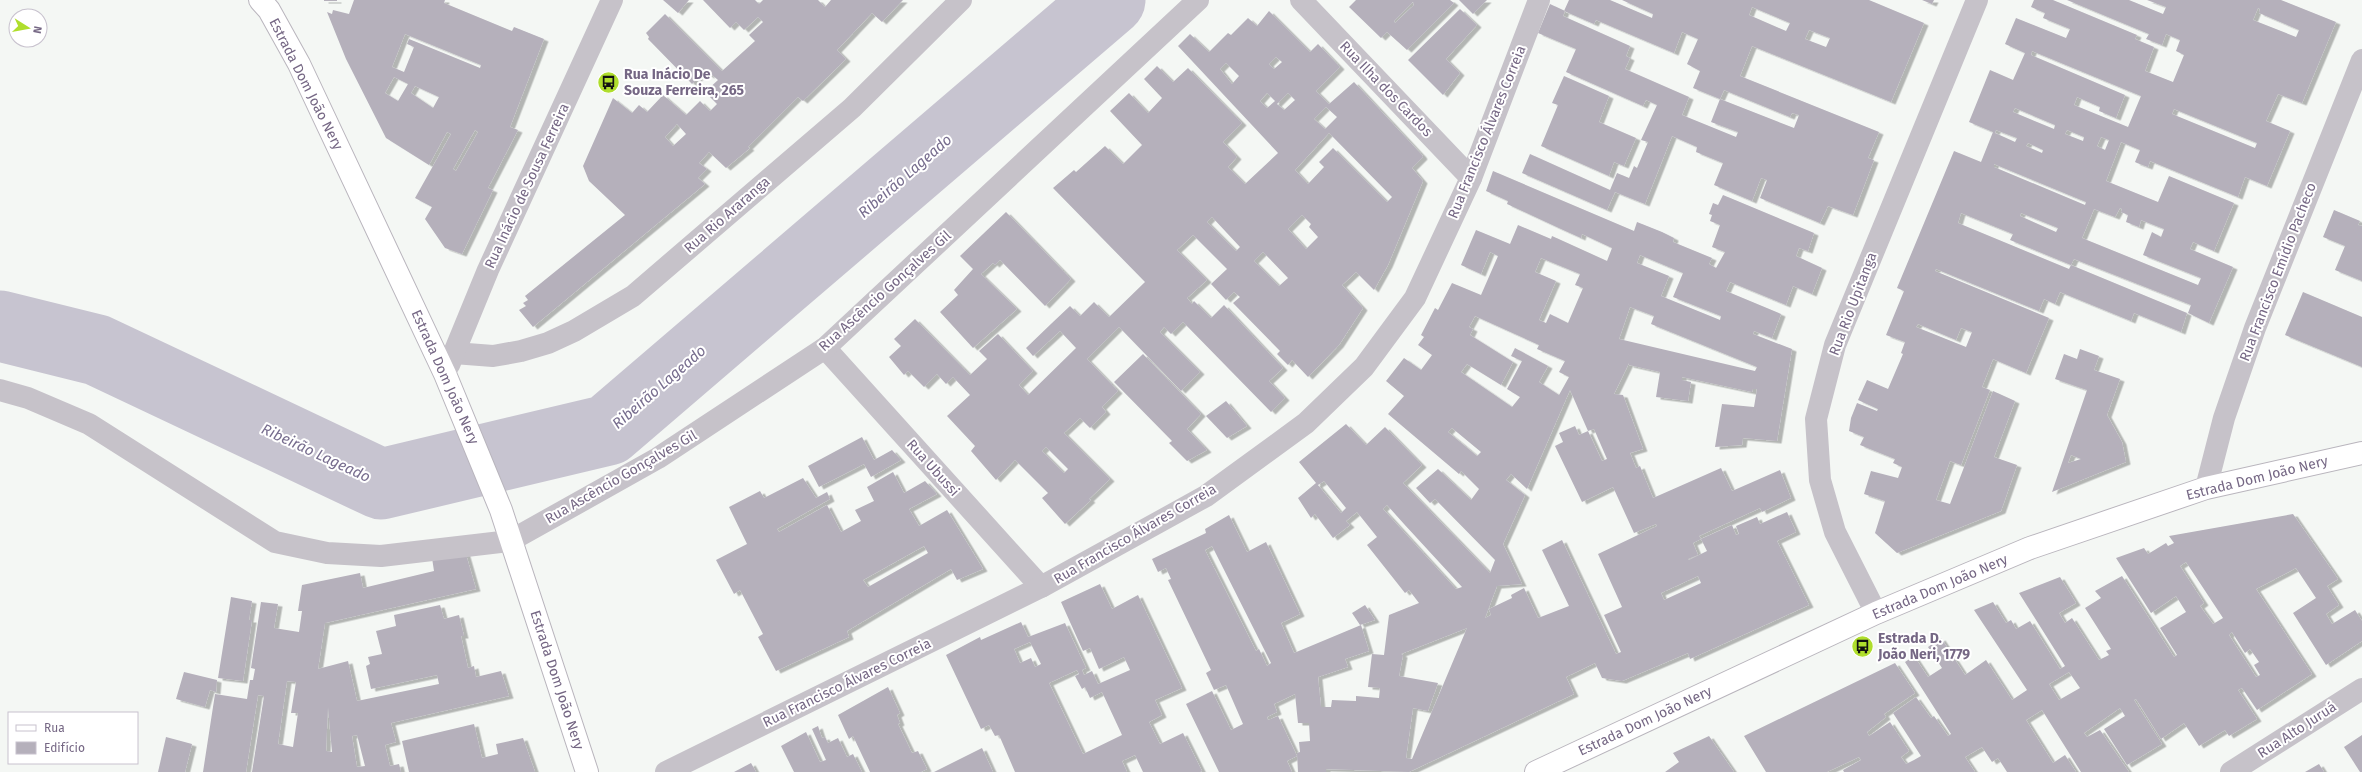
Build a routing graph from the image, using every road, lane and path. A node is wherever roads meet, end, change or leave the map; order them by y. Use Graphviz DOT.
graph roads {
  1 [pos="260,0"];
  2 [pos="612,0"];
  3 [pos="961,0"];
  4 [pos="1198,0"];
  5 [pos="1301,0"];
  6 [pos="1539,0"];
  7 [pos="1977,0"];
  8 [pos="2362,60"];
  9 [pos="1472,178"];
  10 [pos="825,348"];
  11 [pos="454,353"];
  12 [pos="445,374"];
  13 [pos="0,390"];
  14 [pos="2362,453"];
  15 [pos="2206,488"];
  16 [pos="510,541"];
  17 [pos="1041,587"];
  18 [pos="1876,613"];
  19 [pos="2362,689"];
  20 [pos="587,772"];
  21 [pos="666,772"];
  22 [pos="1536,772"];
  23 [pos="2231,772"];
  1 -- 12 [label="main road, Estrada Dom João Nery"];
  2 -- 11 [label="street, Rua Inácio de Sousa Ferreira"];
  3 -- 11 [label="street, Rua Rio Araranga"];
  4 -- 10 [label="street, Rua Ascêncio Gonçalves Gil"];
  5 -- 9 [label="street, Rua Ilha dos Cardos"];
  6 -- 9 [label="street, Rua Francisco Álvares Correia"];
  7 -- 18 [label="street, Rua Rio Upitanga"];
  8 -- 15 [label="street, Rua Francisco Emídio Pacheco"];
  9 -- 17 [label="street, Rua Francisco Álvares Correia"];
  10 -- 16 [label="street, Rua Ascêncio Gonçalves Gil"];
  10 -- 17 [label="street, Rua Ubussi"];
  11 -- 12 [label="street, Rua Inácio de Sousa Ferreira"];
  12 -- 16 [label="main road, Estrada Dom João Nery"];
  13 -- 16 [label="street"];
  14 -- 15 [label="main road, Estrada Dom João Nery"];
  15 -- 18 [label="main road, Estrada Dom João Nery"];
  16 -- 20 [label="main road, Estrada Dom João Nery"];
  17 -- 21 [label="street, Rua Francisco Álvares Correia"];
  18 -- 22 [label="main road, Estrada Dom João Nery"];
  19 -- 23 [label="street, Rua Alto Juruá"];
}
